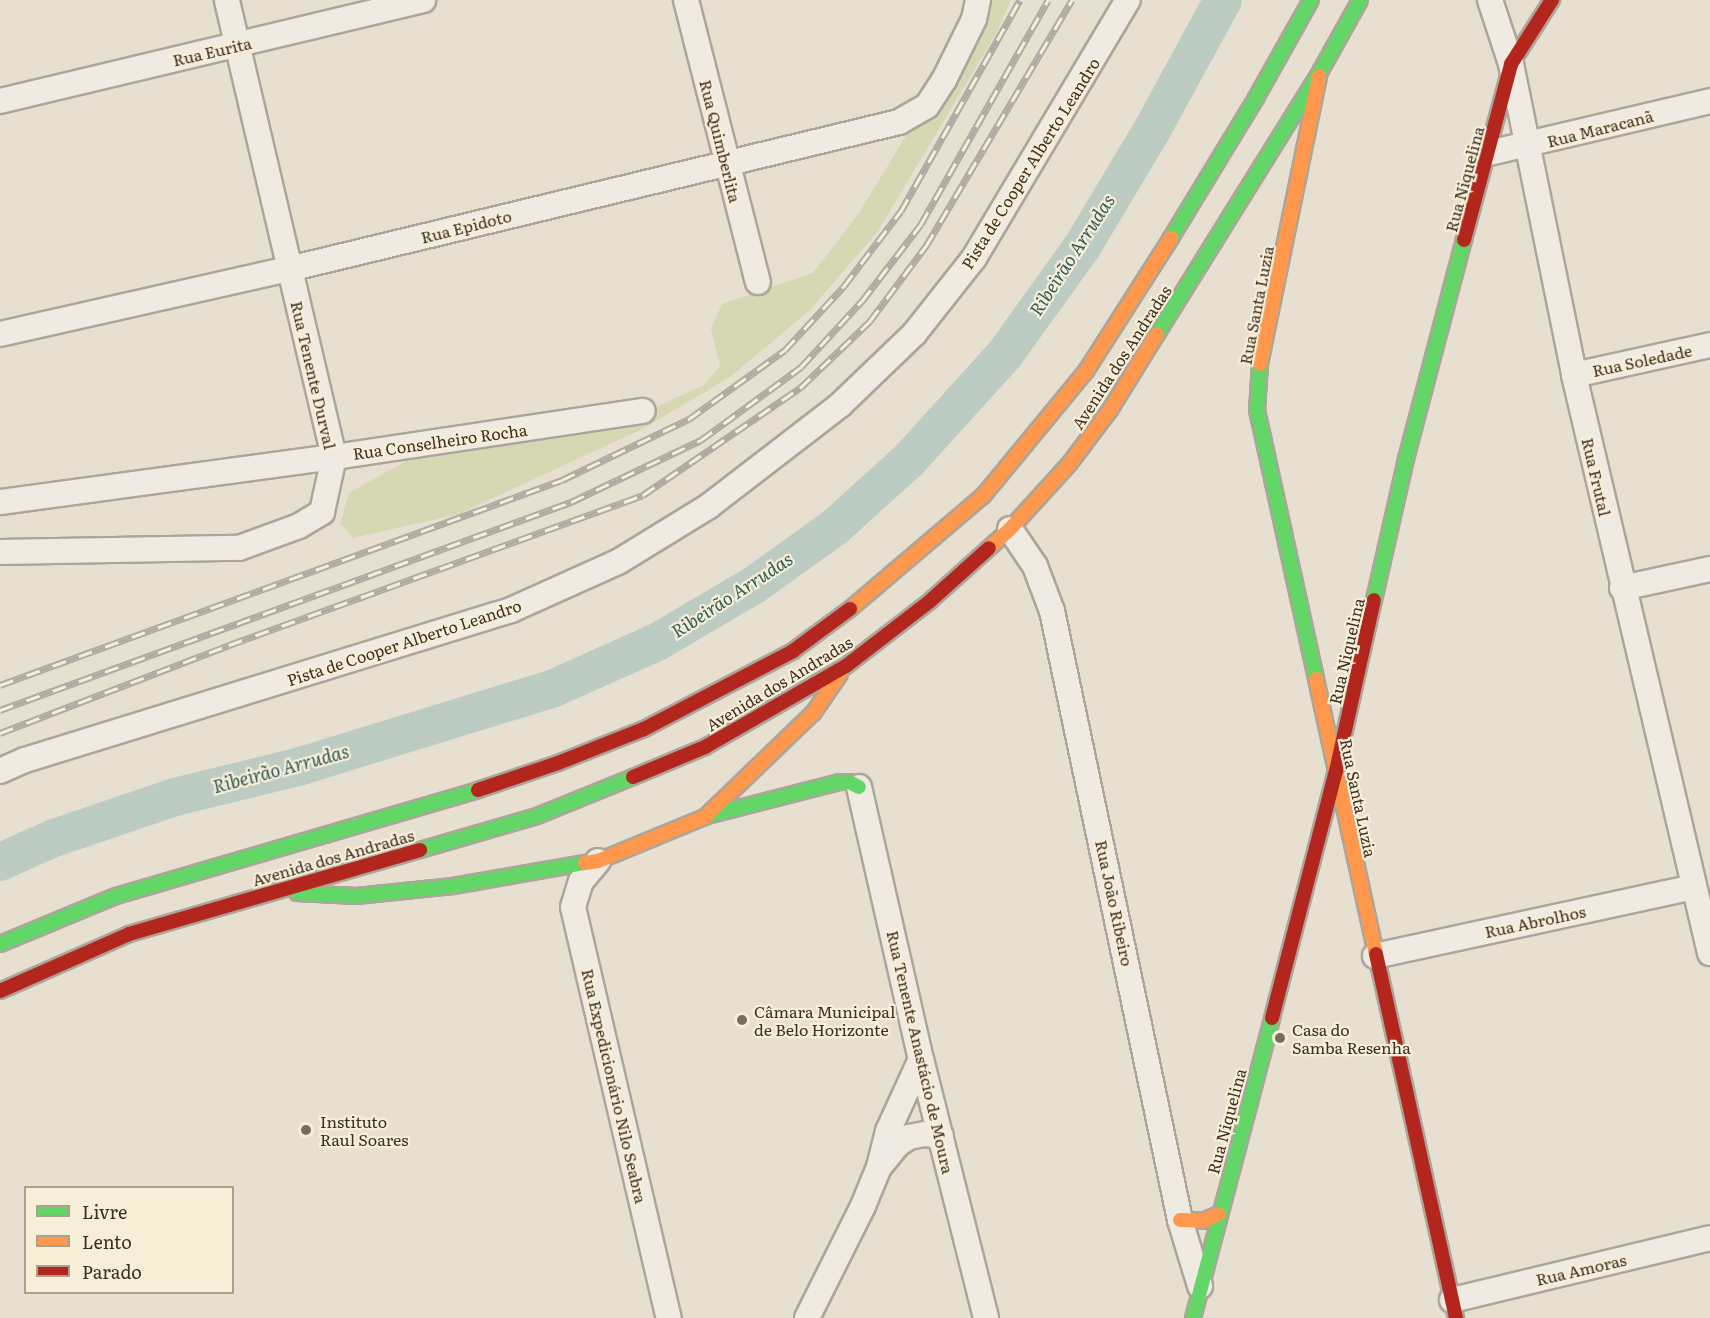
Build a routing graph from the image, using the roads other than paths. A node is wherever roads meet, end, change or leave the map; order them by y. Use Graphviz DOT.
graph roads {
  1 [pos="227,0"];
  2 [pos="423,0"];
  3 [pos="686,0"];
  4 [pos="978,0"];
  5 [pos="1128,0"];
  6 [pos="1311,0"];
  7 [pos="1360,0"];
  8 [pos="1490,0"];
  9 [pos="1552,0"];
  10 [pos="238,45"];
  11 [pos="1511,64"];
  12 [pos="1320,72"];
  13 [pos="0,101"];
  14 [pos="1710,101"];
  15 [pos="1527,145"];
  16 [pos="1489,153"];
  17 [pos="727,163"];
  18 [pos="289,269"];
  19 [pos="758,282"];
  20 [pos="0,334"];
  21 [pos="1710,345"];
  22 [pos="1574,375"];
  23 [pos="644,411"];
  24 [pos="334,457"];
  25 [pos="0,502"];
  26 [pos="1010,529"];
  27 [pos="0,552"];
  28 [pos="1710,568"];
  29 [pos="1622,588"];
  30 [pos="846,666"];
  31 [pos="0,771"];
  32 [pos="1336,771"];
  33 [pos="858,787"];
  34 [pos="705,817"];
  35 [pos="598,861"];
  36 [pos="1345,861"];
  37 [pos="1329,862"];
  38 [pos="1361,883"];
  39 [pos="1694,887"];
  40 [pos="1305,888"];
  41 [pos="271,892"];
  42 [pos="0,944"];
  43 [pos="1710,953"];
  44 [pos="1375,956"];
  45 [pos="0,991"];
  46 [pos="921,1059"];
  47 [pos="941,1136"];
  48 [pos="879,1167"];
  49 [pos="1219,1214"];
  50 [pos="1180,1220"];
  51 [pos="1710,1239"];
  52 [pos="1200,1286"];
  53 [pos="1454,1309"];
  54 [pos="669,1318"];
  55 [pos="807,1318"];
  56 [pos="986,1318"];
  57 [pos="1193,1318"];
  1 -- 10 [label="street, Rua Tenente Durval"];
  2 -- 10 [label="street, Rua Eurita"];
  3 -- 17 [label="street, Rua Quimberlita"];
  4 -- 17 [label="street, Rua Epidoto"];
  5 -- 31 [label="street, Pista de Cooper Alberto Leandro"];
  6 -- 42 [label="main road, Avenida dos Andradas"];
  7 -- 12 [label="main road, Avenida dos Andradas"];
  8 -- 11 [label="street, Rua Frutal"];
  9 -- 11 [label="main road, Rua Niquelina"];
  10 -- 13 [label="street, Rua Eurita"];
  10 -- 18 [label="street, Rua Tenente Durval"];
  11 -- 15 [label="street, Rua Frutal"];
  11 -- 16 [label="main road, Rua Niquelina"];
  12 -- 26 [label="main road, Avenida dos Andradas"];
  12 -- 32 [label="main road, Rua Santa Luzia"];
  14 -- 15 [label="street, Rua Maracanã"];
  15 -- 16 [label="street, Rua Maracanã"];
  15 -- 22 [label="street, Rua Frutal"];
  16 -- 32 [label="main road, Rua Niquelina"];
  17 -- 18 [label="street, Rua Epidoto"];
  17 -- 19 [label="street, Rua Quimberlita"];
  18 -- 20 [label="street, Rua Epidoto"];
  18 -- 24 [label="street, Rua Tenente Durval"];
  21 -- 22 [label="street, Rua Soledade"];
  22 -- 29 [label="street, Rua Frutal"];
  23 -- 24 [label="street, Rua Conselheiro Rocha"];
  24 -- 25 [label="street, Rua Tenente Durval"];
  24 -- 27 [label="street, Rua Conselheiro Rocha"];
  26 -- 30 [label="main road, Avenida dos Andradas"];
  26 -- 50 [label="street, Rua João Ribeiro"];
  28 -- 29 [label="street"];
  29 -- 39 [label="street, Rua Frutal"];
  30 -- 34 [label="main road"];
  30 -- 41 [label="main road, Avenida dos Andradas"];
  32 -- 38 [label="main road, Rua Santa Luzia"];
  32 -- 40 [label="main road, Rua Niquelina"];
  33 -- 34 [label="main road"];
  33 -- 46 [label="street, Rua Tenente Anastácio de Moura"];
  34 -- 35 [label="main road"];
  35 -- 41 [label="main road"];
  35 -- 54 [label="street, Rua Expedicionário Nilo Seabra"];
  36 -- 38 [label="main road"];
  37 -- 40 [label="main road"];
  38 -- 44 [label="main road, Rua Santa Luzia"];
  39 -- 43 [label="street, Rua Frutal"];
  39 -- 44 [label="street, Rua Abrolhos"];
  40 -- 49 [label="main road, Rua Niquelina"];
  41 -- 45 [label="main road, Avenida dos Andradas"];
  44 -- 53 [label="main road, Rua Santa Luzia"];
  46 -- 47 [label="street, Rua Tenente Anastácio de Moura"];
  46 -- 48 [label="street"];
  47 -- 48 [label="street"];
  47 -- 56 [label="street, Rua Tenente Anastácio de Moura"];
  48 -- 55 [label="street"];
  49 -- 50 [label="main road"];
  49 -- 52 [label="main road, Rua Niquelina"];
  50 -- 52 [label="street, Rua João Ribeiro"];
  51 -- 53 [label="street, Rua Amoras"];
  52 -- 57 [label="main road, Rua Niquelina"];
}
